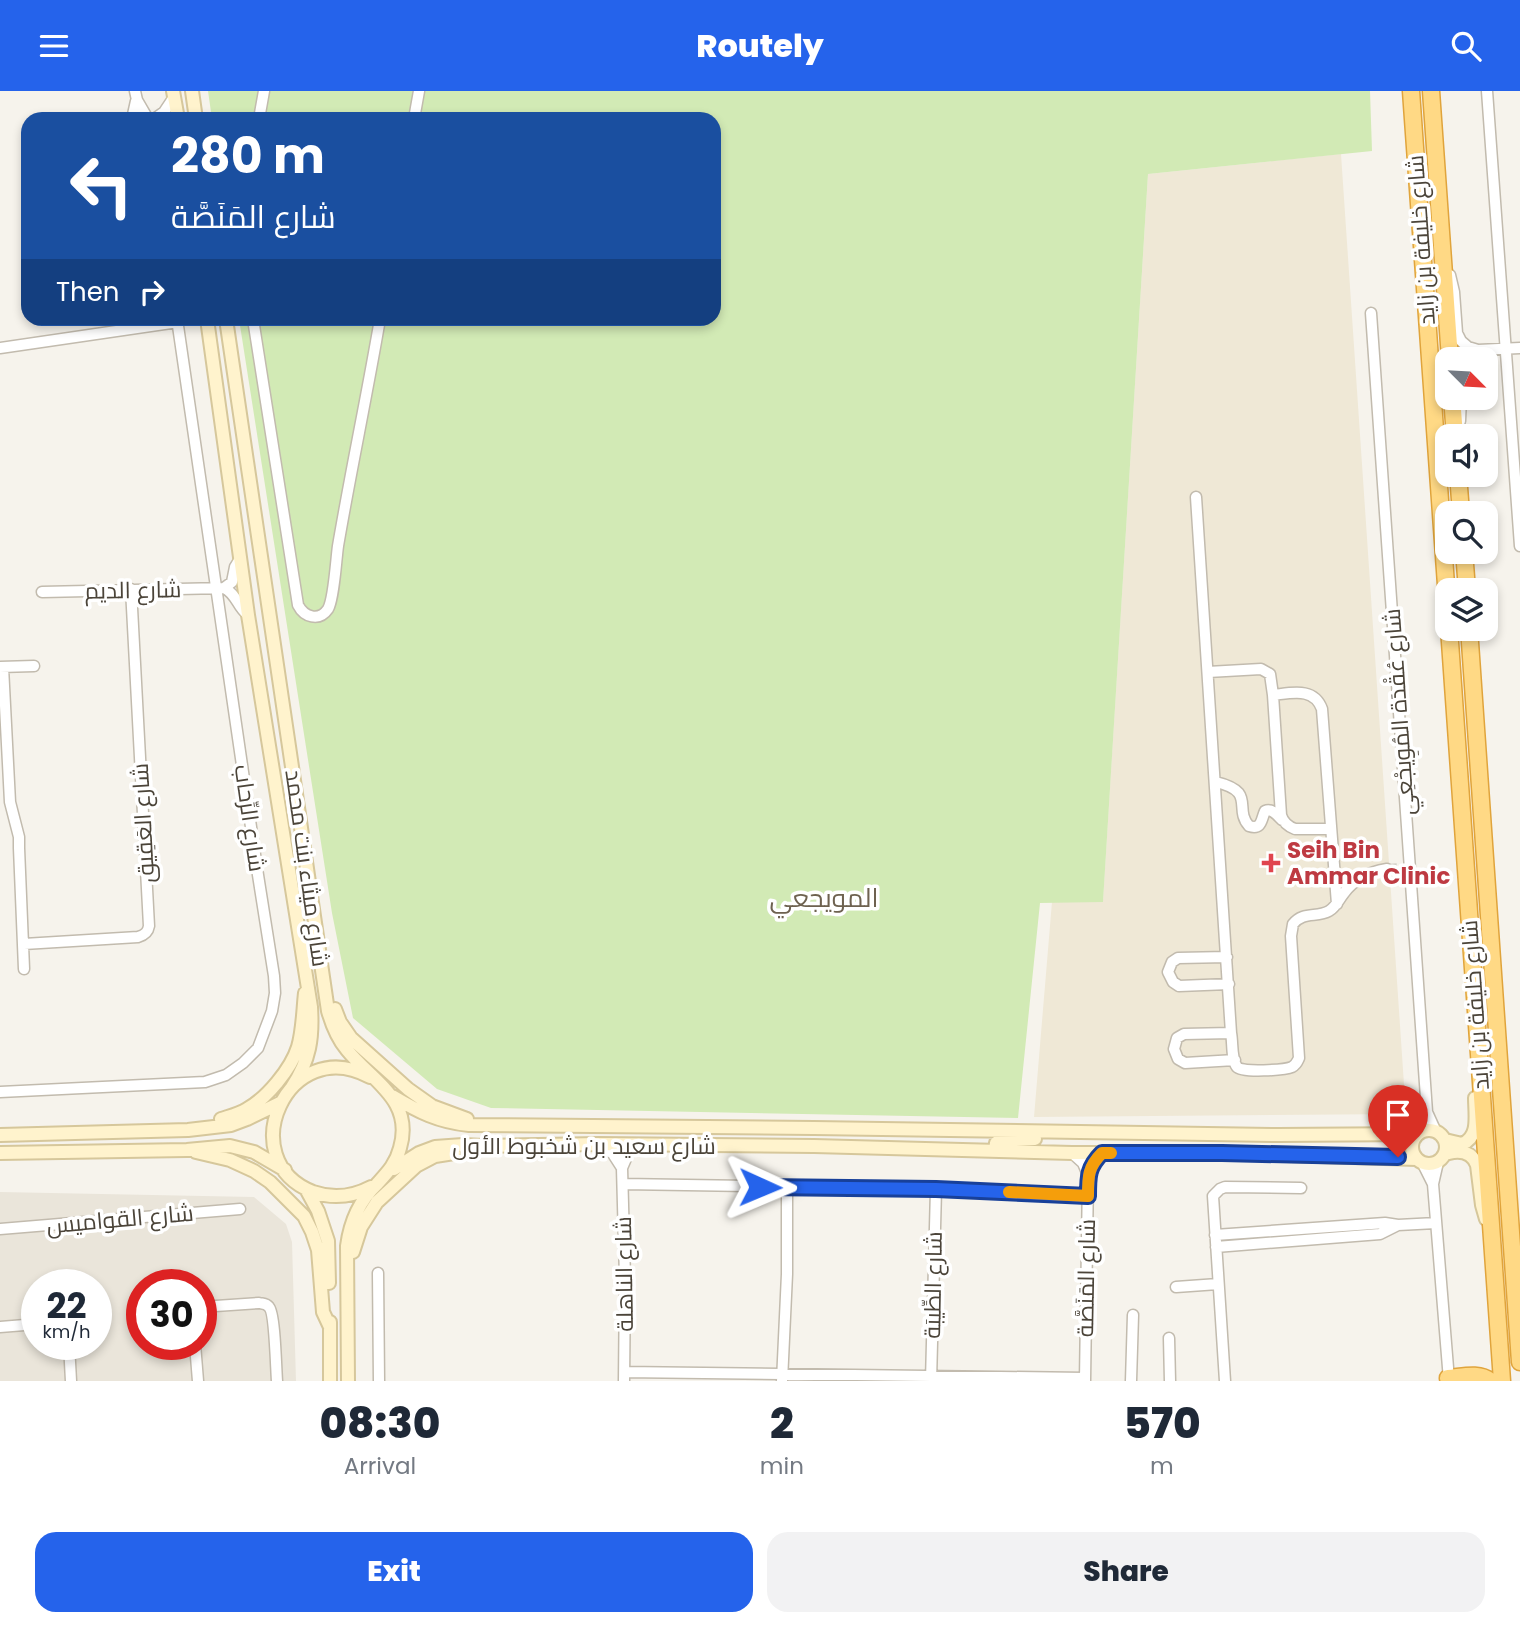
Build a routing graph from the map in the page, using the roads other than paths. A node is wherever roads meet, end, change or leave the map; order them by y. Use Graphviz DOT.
graph roads {
  1 [pos="192,91"];
  2 [pos="264,91"];
  3 [pos="419,91"];
  4 [pos="1411,91"];
  5 [pos="1431,91"];
  6 [pos="1487,91"];
  7 [pos="174,94"];
  8 [pos="136,96"];
  9 [pos="144,112"];
  10 [pos="164,112"];
  11 [pos="177,112"];
  12 [pos="195,112"];
  13 [pos="260,112"];
  14 [pos="415,112"];
  15 [pos="1442,252"];
  16 [pos="1371,313"];
  17 [pos="140,326"];
  18 [pos="179,326"];
  19 [pos="208,326"];
  20 [pos="227,326"];
  21 [pos="254,326"];
  22 [pos="379,326"];
  23 [pos="1449,347"];
  24 [pos="1471,347"];
  25 [pos="0,348"];
  26 [pos="1507,348"];
  27 [pos="1520,348"];
  28 [pos="1498,349"];
  29 [pos="1196,497"];
  30 [pos="1520,546"];
  31 [pos="240,559"];
  32 [pos="1446,578"];
  33 [pos="221,588"];
  34 [pos="131,589"];
  35 [pos="42,592"];
  36 [pos="248,615"];
  37 [pos="1450,641"];
  38 [pos="1470,641"];
  39 [pos="34,666"];
  40 [pos="1,667"];
  41 [pos="1208,672"];
  42 [pos="1273,695"];
  43 [pos="1216,782"];
  44 [pos="1282,820"];
  45 [pos="1330,829"];
  46 [pos="1387,869"];
  47 [pos="1337,904"];
  48 [pos="24,944"];
  49 [pos="1227,957"];
  50 [pos="24,969"];
  51 [pos="306,975"];
  52 [pos="323,975"];
  53 [pos="1229,984"];
  54 [pos="1231,1033"];
  55 [pos="1478,1042"];
  56 [pos="1235,1060"];
  57 [pos="376,1080"];
  58 [pos="292,1087"];
  59 [pos="0,1093"];
  60 [pos="391,1095"];
  61 [pos="280,1103"];
  62 [pos="1427,1112"];
  63 [pos="484,1125"];
  64 [pos="188,1130"];
  65 [pos="1069,1132"];
  66 [pos="1420,1133"];
  67 [pos="0,1135"];
  68 [pos="1278,1135"];
  69 [pos="1440,1136"];
  70 [pos="599,1144"];
  71 [pos="640,1144"];
  72 [pos="484,1146"];
  73 [pos="187,1150"];
  74 [pos="995,1151"];
  75 [pos="0,1153"];
  76 [pos="1072,1153"];
  77 [pos="1102,1153"];
  78 [pos="1222,1153"];
  79 [pos="1441,1158"];
  80 [pos="1420,1161"];
  81 [pos="622,1168"];
  82 [pos="285,1170"];
  83 [pos="388,1173"];
  84 [pos="1088,1175"];
  85 [pos="376,1184"];
  86 [pos="623,1184"];
  87 [pos="1433,1184"];
  88 [pos="787,1188"];
  89 [pos="1301,1188"];
  90 [pos="306,1189"];
  91 [pos="936,1189"];
  92 [pos="1088,1196"];
  93 [pos="240,1209"];
  94 [pos="1436,1223"];
  95 [pos="1398,1225"];
  96 [pos="0,1229"];
  97 [pos="1492,1230"];
  98 [pos="1215,1235"];
  99 [pos="1216,1247"];
  100 [pos="378,1273"];
  101 [pos="1218,1284"];
  102 [pos="1176,1287"];
  103 [pos="217,1306"];
  104 [pos="348,1315"];
  105 [pos="1133,1315"];
  106 [pos="21,1325"];
  107 [pos="0,1327"];
  108 [pos="330,1327"];
  109 [pos="1169,1338"];
  110 [pos="70,1360"];
  111 [pos="196,1360"];
  112 [pos="1520,1362"];
  113 [pos="624,1376"];
  114 [pos="782,1378"];
  115 [pos="931,1378"];
  116 [pos="1449,1379"];
  117 [pos="1085,1380"];
  118 [pos="71,1381"];
  119 [pos="198,1381"];
  120 [pos="277,1381"];
  121 [pos="330,1381"];
  122 [pos="348,1381"];
  123 [pos="379,1381"];
  124 [pos="1131,1381"];
  125 [pos="1170,1381"];
  126 [pos="1225,1381"];
  127 [pos="1490,1381"];
  128 [pos="1502,1381"];
  1 -- 12 [label="main road"];
  2 -- 13 [label="street"];
  3 -- 14 [label="street"];
  4 -- 32 [label="highway, شارع خليفة بن زايد"];
  5 -- 15 [label="highway, شارع خليفة بن زايد"];
  6 -- 26 [label="street"];
  7 -- 10 [label="street"];
  7 -- 11 [label="main road"];
  8 -- 9 [label="street"];
  15 -- 23 [label="highway, شارع خليفة بن زايد"];
  15 -- 24 [label="street"];
  16 -- 62 [label="street, شارع عُقْدَة المُوِيجْعِي"];
  17 -- 25 [label="street"];
  18 -- 33 [label="street, شارع الرِّحاب"];
  19 -- 31 [label="main road, شارع ميثاء بنت محمد"];
  20 -- 52 [label="main road, شارع ميثاء بنت محمد"];
  21 -- 22 [label="street"];
  26 -- 27 [label="street"];
  26 -- 28 [label="street"];
  26 -- 30 [label="street"];
  29 -- 41 [label="street"];
  31 -- 33 [label="street"];
  31 -- 36 [label="main road, شارع ميثاء بنت محمد"];
  33 -- 34 [label="street, شارع الديم"];
  33 -- 36 [label="street"];
  33 -- 59 [label="street, شارع الرِّحاب"];
  34 -- 35 [label="street, شارع الديم"];
  34 -- 48 [label="street, شارع العَقِيق"];
  36 -- 51 [label="main road, شارع ميثاء بنت محمد"];
  37 -- 55 [label="highway, شارع خليفة بن زايد"];
  38 -- 112 [label="highway, شارع خليفة بن زايد"];
  39 -- 40 [label="street"];
  40 -- 48 [label="street"];
  41 -- 42 [label="street"];
  41 -- 43 [label="street"];
  42 -- 44 [label="street"];
  42 -- 45 [label="street"];
  43 -- 44 [label="street"];
  43 -- 49 [label="street"];
  44 -- 45 [label="street"];
  45 -- 47 [label="street"];
  46 -- 47 [label="street"];
  47 -- 56 [label="street"];
  48 -- 50 [label="street"];
  49 -- 53 [label="street"];
  49 -- 53 [label="street"];
  51 -- 58 [label="main road, شارع ميثاء بنت محمد"];
  51 -- 64 [label="main road"];
  52 -- 57 [label="main road, شارع ميثاء بنت محمد"];
  52 -- 63 [label="main road"];
  53 -- 54 [label="street"];
  54 -- 56 [label="street"];
  54 -- 56 [label="street"];
  55 -- 69 [label="main road"];
  55 -- 97 [label="highway, شارع خليفة بن زايد"];
  57 -- 58 [label="main road"];
  57 -- 60 [label="main road, شارع ميثاء بنت محمد"];
  58 -- 61 [label="main road"];
  60 -- 63 [label="main road, شارع سعيد بن شخبوط الأول"];
  60 -- 83 [label="main road, شارع ميثاء بنت محمد"];
  61 -- 64 [label="main road"];
  61 -- 82 [label="main road"];
  62 -- 66 [label="street, شارع عُقْدَة المُوِيجْعِي"];
  62 -- 69 [label="street, شارع عُقْدَة المُوِيجْعِي"];
  63 -- 65 [label="main road, شارع سعيد بن شخبوط الأول"];
  64 -- 67 [label="main road"];
  65 -- 68 [label="main road, شارع سعيد بن شخبوط الأول"];
  65 -- 74 [label="main road"];
  66 -- 68 [label="main road, شارع سعيد بن شخبوط الأول"];
  66 -- 69 [label="main road"];
  66 -- 80 [label="main road"];
  68 -- 78 [label="main road"];
  69 -- 79 [label="main road"];
  70 -- 71 [label="main road, شارع سعيد بن شخبوط الأول"];
  70 -- 72 [label="main road, شارع سعيد بن شخبوط الأول"];
  70 -- 81 [label="street"];
  71 -- 74 [label="main road, شارع سعيد بن شخبوط الأول"];
  71 -- 81 [label="street"];
  72 -- 83 [label="main road, شارع سعيد بن شخبوط الأول"];
  72 -- 104 [label="main road"];
  73 -- 75 [label="main road"];
  73 -- 82 [label="main road"];
  73 -- 108 [label="main road"];
  74 -- 76 [label="main road, شارع سعيد بن شخبوط الأول"];
  76 -- 77 [label="main road, شارع سعيد بن شخبوط الأول"];
  76 -- 84 [label="street"];
  77 -- 78 [label="main road, شارع سعيد بن شخبوط الأول"];
  77 -- 84 [label="street"];
  78 -- 80 [label="main road, شارع سعيد بن شخبوط الأول"];
  79 -- 80 [label="main road"];
  79 -- 87 [label="street"];
  79 -- 97 [label="main road"];
  80 -- 87 [label="street"];
  81 -- 86 [label="street, شارع الناهلة"];
  82 -- 90 [label="main road"];
  83 -- 85 [label="main road, شارع ميثاء بنت محمد"];
  84 -- 92 [label="street, شارع المَنَصَّة"];
  85 -- 90 [label="main road"];
  85 -- 104 [label="main road, شارع ميثاء بنت محمد"];
  86 -- 88 [label="street"];
  86 -- 113 [label="street, شارع الناهلة"];
  87 -- 94 [label="street"];
  88 -- 91 [label="street"];
  88 -- 114 [label="street"];
  89 -- 98 [label="street"];
  90 -- 108 [label="main road"];
  91 -- 92 [label="street"];
  91 -- 115 [label="street, شارع الطِّيبَة"];
  92 -- 117 [label="street, شارع المَنَصَّة"];
  93 -- 96 [label="street, شارع القواميس"];
  94 -- 95 [label="street"];
  94 -- 116 [label="street"];
  95 -- 98 [label="street"];
  95 -- 99 [label="street"];
  97 -- 128 [label="highway, شارع خليفة بن زايد"];
  98 -- 99 [label="street"];
  99 -- 101 [label="street"];
  100 -- 123 [label="street"];
  101 -- 102 [label="street"];
  101 -- 126 [label="street"];
  103 -- 120 [label="street"];
  104 -- 122 [label="main road, شارع ميثاء بنت محمد"];
  105 -- 124 [label="street"];
  106 -- 107 [label="street"];
  108 -- 121 [label="main road"];
  109 -- 125 [label="street"];
  110 -- 118 [label="street"];
  111 -- 119 [label="street"];
  113 -- 114 [label="street"];
  114 -- 115 [label="street"];
  115 -- 117 [label="street"];
  116 -- 127 [label="highway"];
}
